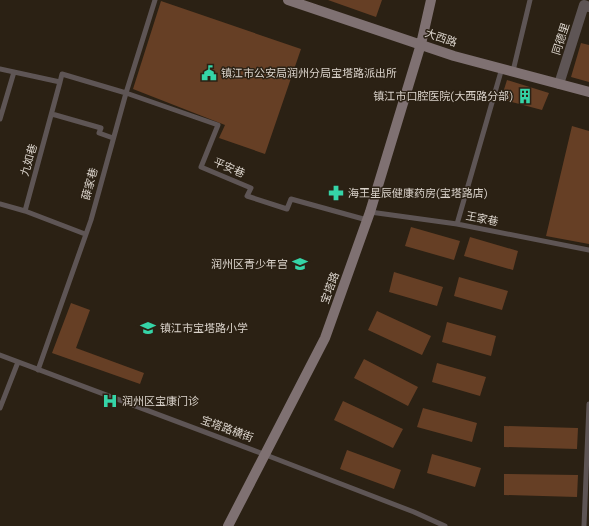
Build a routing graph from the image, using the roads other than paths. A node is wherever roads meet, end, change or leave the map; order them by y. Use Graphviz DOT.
graph roads {
  1 [pos="154,0"];
  2 [pos="288,0"];
  3 [pos="424,0"];
  4 [pos="431,0"];
  5 [pos="530,0"];
  6 [pos="589,7"];
  7 [pos="421,44"];
  8 [pos="502,68"];
  9 [pos="0,69"];
  10 [pos="513,71"];
  11 [pos="14,72"];
  12 [pos="60,82"];
  13 [pos="559,84"];
  14 [pos="589,92"];
  15 [pos="126,93"];
  16 [pos="52,114"];
  17 [pos="0,119"];
  18 [pos="113,138"];
  19 [pos="0,204"];
  20 [pos="25,211"];
  21 [pos="369,216"];
  22 [pos="457,224"];
  23 [pos="85,234"];
  24 [pos="589,250"];
  25 [pos="0,355"];
  26 [pos="18,362"];
  27 [pos="38,370"];
  28 [pos="589,404"];
  29 [pos="0,408"];
  30 [pos="266,455"];
  31 [pos="228,526"];
  32 [pos="445,526"];
  33 [pos="584,526"];
  1 -- 15 [label="lane, 薛家巷"];
  2 -- 7 [label="main road, 大西路"];
  3 -- 7 [label="main road, 宝塔路"];
  4 -- 7 [label="main road, 宝塔路"];
  5 -- 10 [label="lane"];
  6 -- 13 [label="street, 同德里"];
  7 -- 8 [label="main road, 大西路"];
  7 -- 21 [label="main road, 宝塔路"];
  8 -- 10 [label="main road, 大西路"];
  8 -- 22 [label="lane"];
  9 -- 11 [label="lane"];
  10 -- 13 [label="main road, 大西路"];
  11 -- 12 [label="lane"];
  11 -- 17 [label="lane"];
  12 -- 15 [label="lane"];
  12 -- 16 [label="lane, 九如巷"];
  13 -- 14 [label="main road, 大西路"];
  15 -- 18 [label="lane, 薛家巷"];
  15 -- 21 [label="lane, 平安巷"];
  16 -- 18 [label="lane"];
  16 -- 20 [label="lane, 九如巷"];
  18 -- 23 [label="lane, 薛家巷"];
  19 -- 20 [label="lane"];
  20 -- 23 [label="lane"];
  21 -- 22 [label="lane, 王家巷"];
  21 -- 30 [label="main road, 宝塔路"];
  22 -- 24 [label="lane, 王家巷"];
  23 -- 27 [label="lane, 薛家巷"];
  25 -- 26 [label="lane, 宝塔路横街"];
  26 -- 27 [label="lane, 宝塔路横街"];
  26 -- 29 [label="lane"];
  27 -- 30 [label="lane, 宝塔路横街"];
  28 -- 33 [label="lane"];
  30 -- 31 [label="main road, 宝塔路"];
  30 -- 32 [label="lane, 宝塔路横街"];
}
